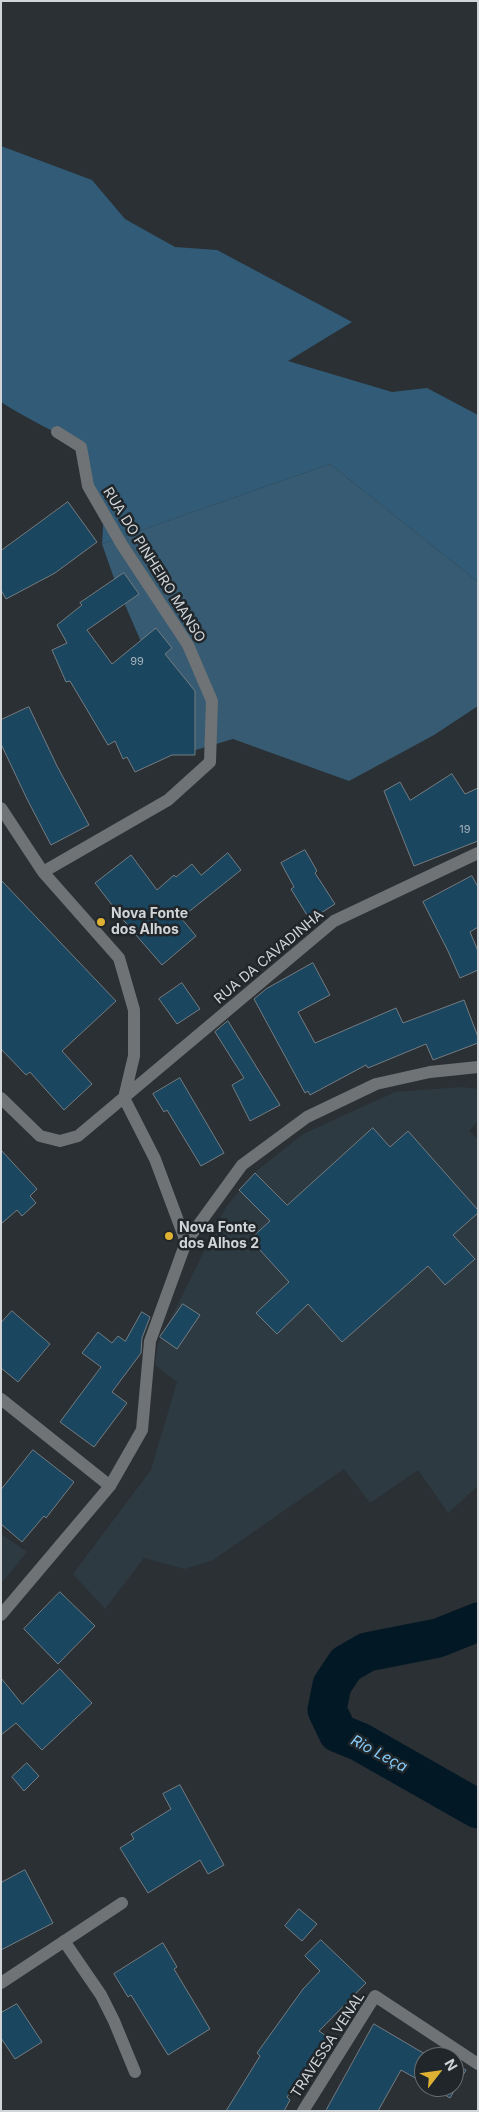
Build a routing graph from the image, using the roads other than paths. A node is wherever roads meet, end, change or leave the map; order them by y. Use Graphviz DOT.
graph roads {
  1 [pos="57,432"];
  2 [pos="1,808"];
  3 [pos="478,854"];
  4 [pos="43,872"];
  5 [pos="478,1067"];
  6 [pos="1,1098"];
  7 [pos="124,1098"];
  8 [pos="186,1242"];
  9 [pos="1,1398"];
  10 [pos="110,1486"];
  11 [pos="1,1615"];
  12 [pos="122,1903"];
  13 [pos="64,1941"];
  14 [pos="1,1982"];
  15 [pos="478,2064"];
  16 [pos="135,2072"];
  17 [pos="304,2111"];
  1 -- 4 [label="street, RUA DO PINHEIRO MANSO"];
  2 -- 4 [label="street"];
  3 -- 7 [label="street, RUA DA CAVADINHA"];
  4 -- 7 [label="street"];
  5 -- 8 [label="street"];
  6 -- 7 [label="street, RUA DA CAVADINHA"];
  7 -- 8 [label="street"];
  8 -- 10 [label="street"];
  9 -- 10 [label="street"];
  10 -- 11 [label="street"];
  12 -- 13 [label="street"];
  13 -- 14 [label="street"];
  13 -- 16 [label="street"];
  15 -- 17 [label="street, TRAVESSA VENAL"];
}
